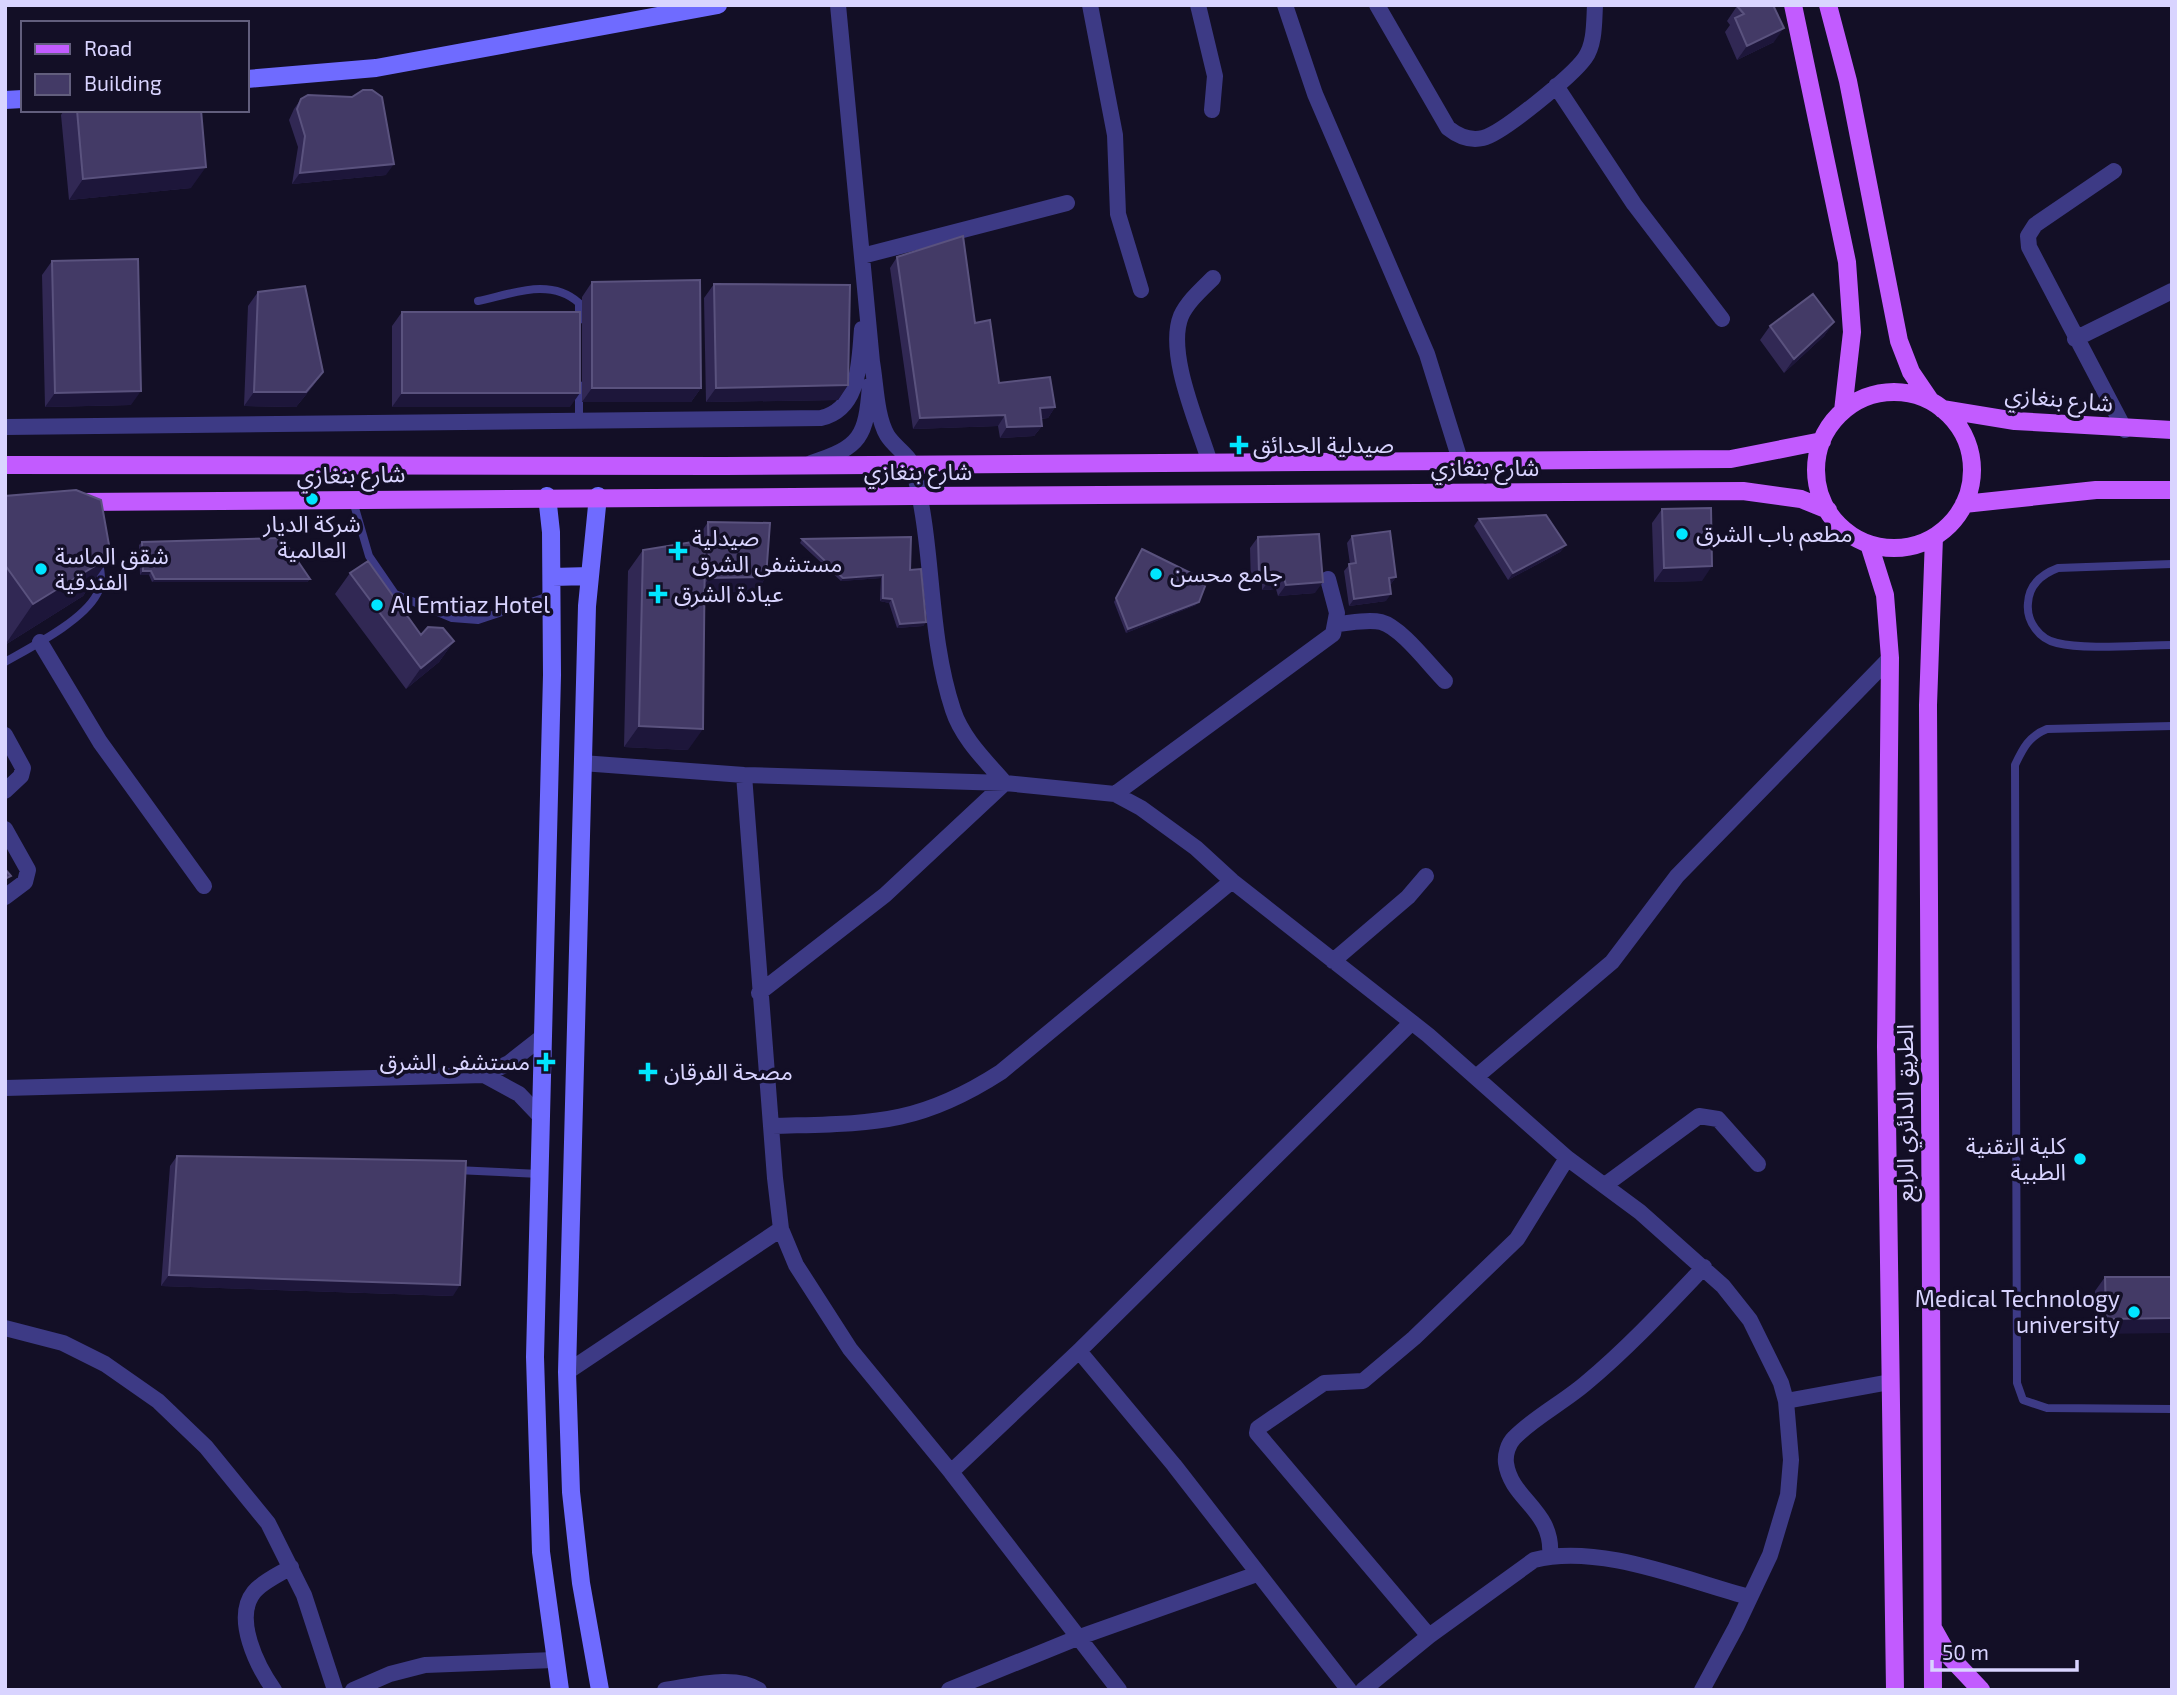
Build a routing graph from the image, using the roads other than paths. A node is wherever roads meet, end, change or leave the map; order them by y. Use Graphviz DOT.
graph roads {
  1 [pos="718,5"];
  2 [pos="838,5"];
  3 [pos="1090,5"];
  4 [pos="1198,5"];
  5 [pos="1285,5"];
  6 [pos="1377,5"];
  7 [pos="1595,5"];
  8 [pos="1793,5"];
  9 [pos="1828,5"];
  10 [pos="248,79"];
  11 [pos="1556,86"];
  12 [pos="1212,110"];
  13 [pos="2114,171"];
  14 [pos="1067,202"];
  15 [pos="862,256"];
  16 [pos="1213,278"];
  17 [pos="866,285"];
  18 [pos="1140,290"];
  19 [pos="2172,291"];
  20 [pos="478,300"];
  21 [pos="1722,319"];
  22 [pos="579,329"];
  23 [pos="2075,339"];
  24 [pos="872,362"];
  25 [pos="579,369"];
  26 [pos="1936,405"];
  27 [pos="1843,411"];
  28 [pos="579,421"];
  29 [pos="5,427"];
  30 [pos="2125,430"];
  31 [pos="2172,430"];
  32 [pos="1822,441"];
  33 [pos="1209,460"];
  34 [pos="1460,460"];
  35 [pos="912,464"];
  36 [pos="5,465"];
  37 [pos="806,465"];
  38 [pos="2172,490"];
  39 [pos="547,496"];
  40 [pos="598,496"];
  41 [pos="920,497"];
  42 [pos="352,499"];
  43 [pos="59,503"];
  44 [pos="1964,503"];
  45 [pos="1828,510"];
  46 [pos="1934,537"];
  47 [pos="1869,544"];
  48 [pos="97,555"];
  49 [pos="2172,564"];
  50 [pos="552,576"];
  51 [pos="590,576"];
  52 [pos="1328,579"];
  53 [pos="552,595"];
  54 [pos="1337,624"];
  55 [pos="40,642"];
  56 [pos="2172,645"];
  57 [pos="1890,658"];
  58 [pos="5,662"];
  59 [pos="1446,681"];
  60 [pos="2172,726"];
  61 [pos="5,735"];
  62 [pos="582,763"];
  63 [pos="744,775"];
  64 [pos="1005,783"];
  65 [pos="5,791"];
  66 [pos="1115,794"];
  67 [pos="5,829"];
  68 [pos="1426,876"];
  69 [pos="1232,881"];
  70 [pos="204,886"];
  71 [pos="5,897"];
  72 [pos="1333,961"];
  73 [pos="759,993"];
  74 [pos="1410,1024"];
  75 [pos="542,1037"];
  76 [pos="484,1075"];
  77 [pos="1476,1077"];
  78 [pos="5,1088"];
  79 [pos="540,1116"];
  80 [pos="772,1126"];
  81 [pos="1567,1158"];
  82 [pos="1758,1164"];
  83 [pos="449,1170"];
  84 [pos="540,1174"];
  85 [pos="1605,1185"];
  86 [pos="781,1229"];
  87 [pos="1704,1267"];
  88 [pos="5,1328"];
  89 [pos="1079,1351"];
  90 [pos="567,1372"];
  91 [pos="1890,1382"];
  92 [pos="1786,1401"];
  93 [pos="2172,1409"];
  94 [pos="951,1472"];
  95 [pos="1550,1556"];
  96 [pos="291,1567"];
  97 [pos="1256,1574"];
  98 [pos="1749,1597"];
  99 [pos="1932,1626"];
  100 [pos="1429,1636"];
  101 [pos="1077,1638"];
  102 [pos="554,1660"];
  103 [pos="274,1690"];
  104 [pos="335,1690"];
  105 [pos="353,1690"];
  106 [pos="560,1690"];
  107 [pos="600,1690"];
  108 [pos="665,1690"];
  109 [pos="758,1690"];
  110 [pos="949,1690"];
  111 [pos="1119,1690"];
  112 [pos="1349,1690"];
  113 [pos="1363,1690"];
  114 [pos="1702,1690"];
  115 [pos="1895,1690"];
  116 [pos="1933,1690"];
  117 [pos="1981,1690"];
  1 -- 10 [label="main road"];
  2 -- 15 [label="street"];
  3 -- 18 [label="street"];
  4 -- 12 [label="street"];
  5 -- 34 [label="street"];
  6 -- 11 [label="street"];
  7 -- 11 [label="street"];
  8 -- 27 [label="main road"];
  9 -- 26 [label="main road"];
  11 -- 21 [label="street"];
  13 -- 23 [label="street"];
  14 -- 15 [label="street"];
  15 -- 17 [label="street"];
  16 -- 33 [label="street"];
  17 -- 24 [label="street"];
  17 -- 28 [label="street"];
  19 -- 23 [label="street"];
  20 -- 22 [label="lane"];
  23 -- 30 [label="street"];
  24 -- 35 [label="street"];
  24 -- 37 [label="street"];
  25 -- 28 [label="lane"];
  26 -- 27 [label="main road"];
  26 -- 30 [label="main road, شارع بنغازي"];
  26 -- 44 [label="main road"];
  27 -- 32 [label="main road"];
  28 -- 29 [label="street"];
  30 -- 31 [label="main road, شارع بنغازي"];
  32 -- 34 [label="main road, شارع بنغازي"];
  32 -- 45 [label="main road"];
  33 -- 34 [label="main road, شارع بنغازي"];
  33 -- 35 [label="main road, شارع بنغازي"];
  35 -- 37 [label="main road, شارع بنغازي"];
  35 -- 41 [label="street"];
  36 -- 37 [label="main road, شارع بنغازي"];
  38 -- 44 [label="main road"];
  39 -- 40 [label="main road, شارع بنغازي"];
  39 -- 42 [label="main road, شارع بنغازي"];
  39 -- 50 [label="main road"];
  40 -- 41 [label="main road, شارع بنغازي"];
  40 -- 51 [label="main road"];
  41 -- 45 [label="main road, شارع بنغازي"];
  41 -- 64 [label="street"];
  42 -- 43 [label="main road, شارع بنغازي"];
  42 -- 53 [label="lane"];
  44 -- 46 [label="main road"];
  45 -- 47 [label="main road"];
  46 -- 47 [label="main road"];
  46 -- 99 [label="main road, الطريق الدائري الرابع"];
  47 -- 57 [label="main road, الطريق الدائري الرابع"];
  48 -- 55 [label="lane"];
  49 -- 56 [label="lane"];
  50 -- 51 [label="main road"];
  50 -- 53 [label="main road"];
  51 -- 62 [label="main road"];
  52 -- 54 [label="street"];
  53 -- 75 [label="main road"];
  54 -- 59 [label="street"];
  54 -- 66 [label="street"];
  55 -- 58 [label="lane"];
  55 -- 70 [label="street"];
  57 -- 77 [label="street"];
  57 -- 91 [label="main road, الطريق الدائري الرابع"];
  60 -- 93 [label="lane"];
  61 -- 65 [label="street"];
  62 -- 63 [label="street"];
  62 -- 90 [label="main road"];
  63 -- 64 [label="street"];
  63 -- 73 [label="street"];
  64 -- 66 [label="street"];
  64 -- 73 [label="street"];
  66 -- 69 [label="street"];
  67 -- 71 [label="street"];
  68 -- 72 [label="street"];
  69 -- 72 [label="street"];
  69 -- 80 [label="street"];
  72 -- 74 [label="street"];
  73 -- 80 [label="street"];
  74 -- 77 [label="street"];
  74 -- 89 [label="street"];
  75 -- 76 [label="street"];
  75 -- 79 [label="main road"];
  76 -- 78 [label="street"];
  76 -- 79 [label="street"];
  77 -- 81 [label="street"];
  79 -- 84 [label="main road"];
  80 -- 86 [label="street"];
  81 -- 85 [label="street"];
  81 -- 100 [label="street"];
  82 -- 85 [label="street"];
  83 -- 84 [label="lane"];
  84 -- 102 [label="main road"];
  85 -- 87 [label="street"];
  86 -- 90 [label="street"];
  86 -- 94 [label="street"];
  87 -- 92 [label="street"];
  87 -- 95 [label="street"];
  88 -- 96 [label="street"];
  89 -- 94 [label="street"];
  89 -- 97 [label="street"];
  90 -- 107 [label="main road"];
  91 -- 92 [label="street"];
  91 -- 115 [label="main road, الطريق الدائري الرابع"];
  92 -- 98 [label="street"];
  94 -- 101 [label="street"];
  95 -- 98 [label="street"];
  95 -- 100 [label="street"];
  96 -- 103 [label="street"];
  96 -- 104 [label="street"];
  97 -- 101 [label="street"];
  97 -- 112 [label="street"];
  98 -- 114 [label="street"];
  99 -- 116 [label="main road, الطريق الدائري الرابع"];
  99 -- 117 [label="main road"];
  100 -- 113 [label="street"];
  101 -- 110 [label="street"];
  101 -- 111 [label="street"];
  102 -- 105 [label="street"];
  102 -- 106 [label="main road"];
  108 -- 109 [label="street"];
}
